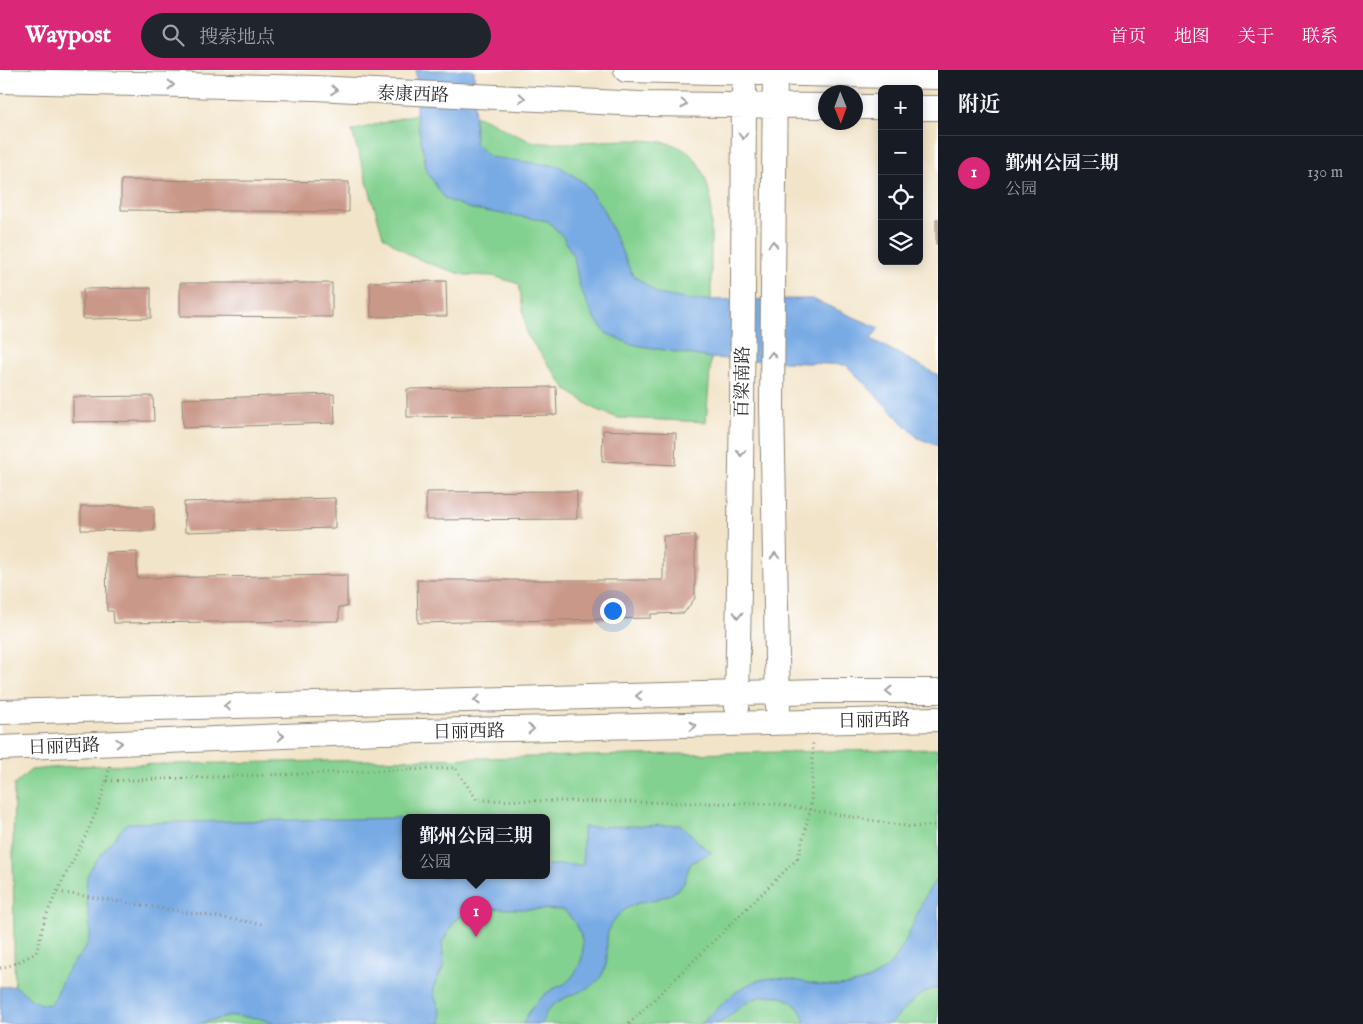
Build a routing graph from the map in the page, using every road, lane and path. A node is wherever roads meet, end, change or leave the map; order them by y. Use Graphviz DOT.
graph roads {
  1 [pos="626,70"];
  2 [pos="744,72"];
  3 [pos="775,72"];
  4 [pos="938,77"];
  5 [pos="0,82"];
  6 [pos="744,105"];
  7 [pos="774,106"];
  8 [pos="818,106"];
  9 [pos="863,106"];
  10 [pos="878,107"];
  11 [pos="923,108"];
  12 [pos="938,108"];
  13 [pos="938,691"];
  14 [pos="778,692"];
  15 [pos="737,693"];
  16 [pos="0,712"];
  17 [pos="938,719"];
  18 [pos="814,721"];
  19 [pos="778,723"];
  20 [pos="737,724"];
  21 [pos="113,744"];
  22 [pos="0,748"];
  23 [pos="107,781"];
  24 [pos="938,825"];
  25 [pos="58,892"];
  26 [pos="262,924"];
  27 [pos="0,968"];
  28 [pos="629,1024"];
  1 -- 2 [label="main road"];
  2 -- 3 [label="main road"];
  2 -- 6 [label="main road, 百梁南路"];
  3 -- 4 [label="main road"];
  3 -- 7 [label="main road, 百梁南路"];
  5 -- 6 [label="main road, 泰康西路, one-way"];
  6 -- 7 [label="main road, 泰康西路"];
  6 -- 15 [label="main road, 百梁南路, one-way, bridge"];
  7 -- 8 [label="main road, 泰康西路"];
  14 -- 7 [label="main road, 百梁南路, one-way"];
  9 -- 10 [label="main road"];
  11 -- 12 [label="main road"];
  13 -- 14 [label="main road, 日丽西路, one-way"];
  14 -- 15 [label="main road, 日丽西路"];
  14 -- 19 [label="main road, 百梁南路"];
  15 -- 16 [label="main road, 日丽西路, one-way"];
  15 -- 20 [label="main road, 百梁南路"];
  17 -- 18 [label="main road, 日丽西路"];
  18 -- 19 [label="main road, 日丽西路"];
  18 -- 28 [label="path, bridge"];
  19 -- 20 [label="main road, 日丽西路"];
  21 -- 20 [label="main road, 日丽西路, one-way"];
  21 -- 22 [label="main road, 日丽西路"];
  21 -- 23 [label="path"];
  23 -- 24 [label="path"];
  23 -- 25 [label="path"];
  25 -- 26 [label="path"];
  25 -- 27 [label="path"];
}
